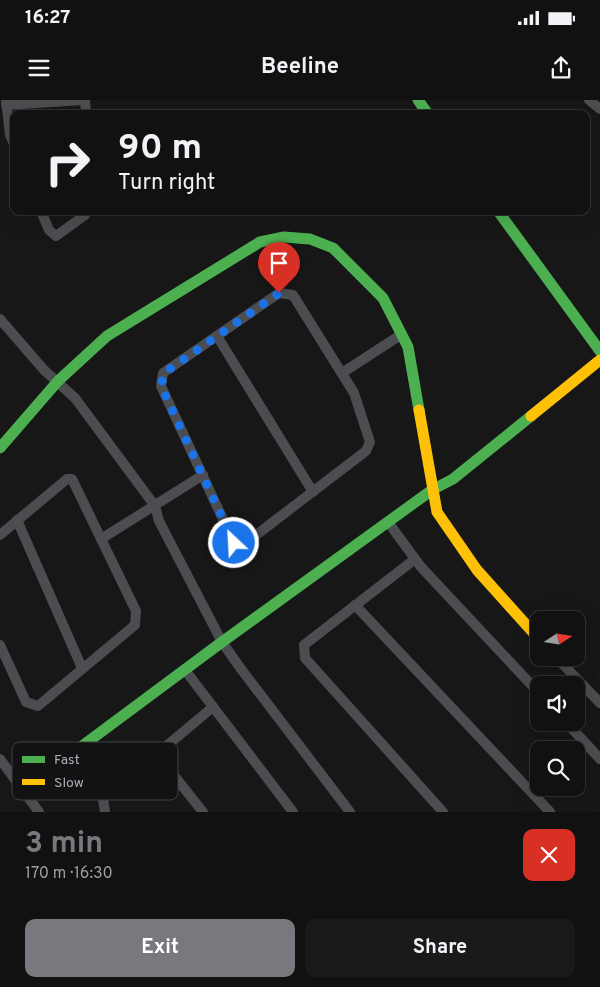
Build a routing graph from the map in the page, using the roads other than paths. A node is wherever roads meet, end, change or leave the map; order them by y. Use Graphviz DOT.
graph roads {
  1 [pos="84,100"];
  2 [pos="589,100"];
  3 [pos="6,103"];
  4 [pos="600,109"];
  5 [pos="10,135"];
  6 [pos="43,215"];
  7 [pos="85,215"];
  8 [pos="501,215"];
  9 [pos="0,319"];
  10 [pos="402,334"];
  11 [pos="217,336"];
  12 [pos="598,344"];
  13 [pos="600,360"];
  14 [pos="342,373"];
  15 [pos="58,381"];
  16 [pos="0,448"];
  17 [pos="203,475"];
  18 [pos="432,490"];
  19 [pos="313,492"];
  20 [pos="154,506"];
  21 [pos="17,520"];
  22 [pos="388,522"];
  23 [pos="0,534"];
  24 [pos="102,539"];
  25 [pos="415,559"];
  26 [pos="355,605"];
  27 [pos="530,629"];
  28 [pos="222,642"];
  29 [pos="0,645"];
  30 [pos="565,666"];
  31 [pos="82,668"];
  32 [pos="185,670"];
  33 [pos="530,683"];
  34 [pos="600,703"];
  35 [pos="213,707"];
  36 [pos="574,731"];
  37 [pos="88,742"];
  38 [pos="171,742"];
  39 [pos="0,759"];
  40 [pos="600,759"];
  41 [pos="12,775"];
  42 [pos="178,780"];
  43 [pos="30,800"];
  44 [pos="39,812"];
  45 [pos="203,812"];
  46 [pos="293,812"];
  47 [pos="350,812"];
  48 [pos="443,812"];
  49 [pos="550,812"];
  1 -- 3 [label="street"];
  2 -- 4 [label="street"];
  3 -- 5 [label="street"];
  6 -- 7 [label="street"];
  8 -- 12 [label="street"];
  9 -- 15 [label="street"];
  10 -- 14 [label="street"];
  10 -- 15 [label="street"];
  10 -- 18 [label="street"];
  11 -- 14 [label="street"];
  11 -- 17 [label="street"];
  11 -- 19 [label="street"];
  13 -- 18 [label="street"];
  14 -- 19 [label="street"];
  15 -- 16 [label="street"];
  15 -- 20 [label="street"];
  17 -- 19 [label="street"];
  17 -- 20 [label="street"];
  18 -- 22 [label="street"];
  18 -- 27 [label="street"];
  20 -- 24 [label="street"];
  20 -- 28 [label="street"];
  21 -- 23 [label="street"];
  21 -- 24 [label="street"];
  21 -- 31 [label="street"];
  22 -- 25 [label="street"];
  22 -- 28 [label="street"];
  24 -- 31 [label="street"];
  25 -- 26 [label="street"];
  25 -- 33 [label="street"];
  26 -- 48 [label="street"];
  26 -- 49 [label="street"];
  28 -- 32 [label="street"];
  28 -- 47 [label="street"];
  29 -- 31 [label="street"];
  30 -- 34 [label="street"];
  32 -- 35 [label="street"];
  32 -- 37 [label="street"];
  35 -- 38 [label="street"];
  35 -- 46 [label="street"];
  36 -- 40 [label="street"];
  39 -- 41 [label="street"];
  42 -- 45 [label="street"];
  43 -- 44 [label="street"];
}
